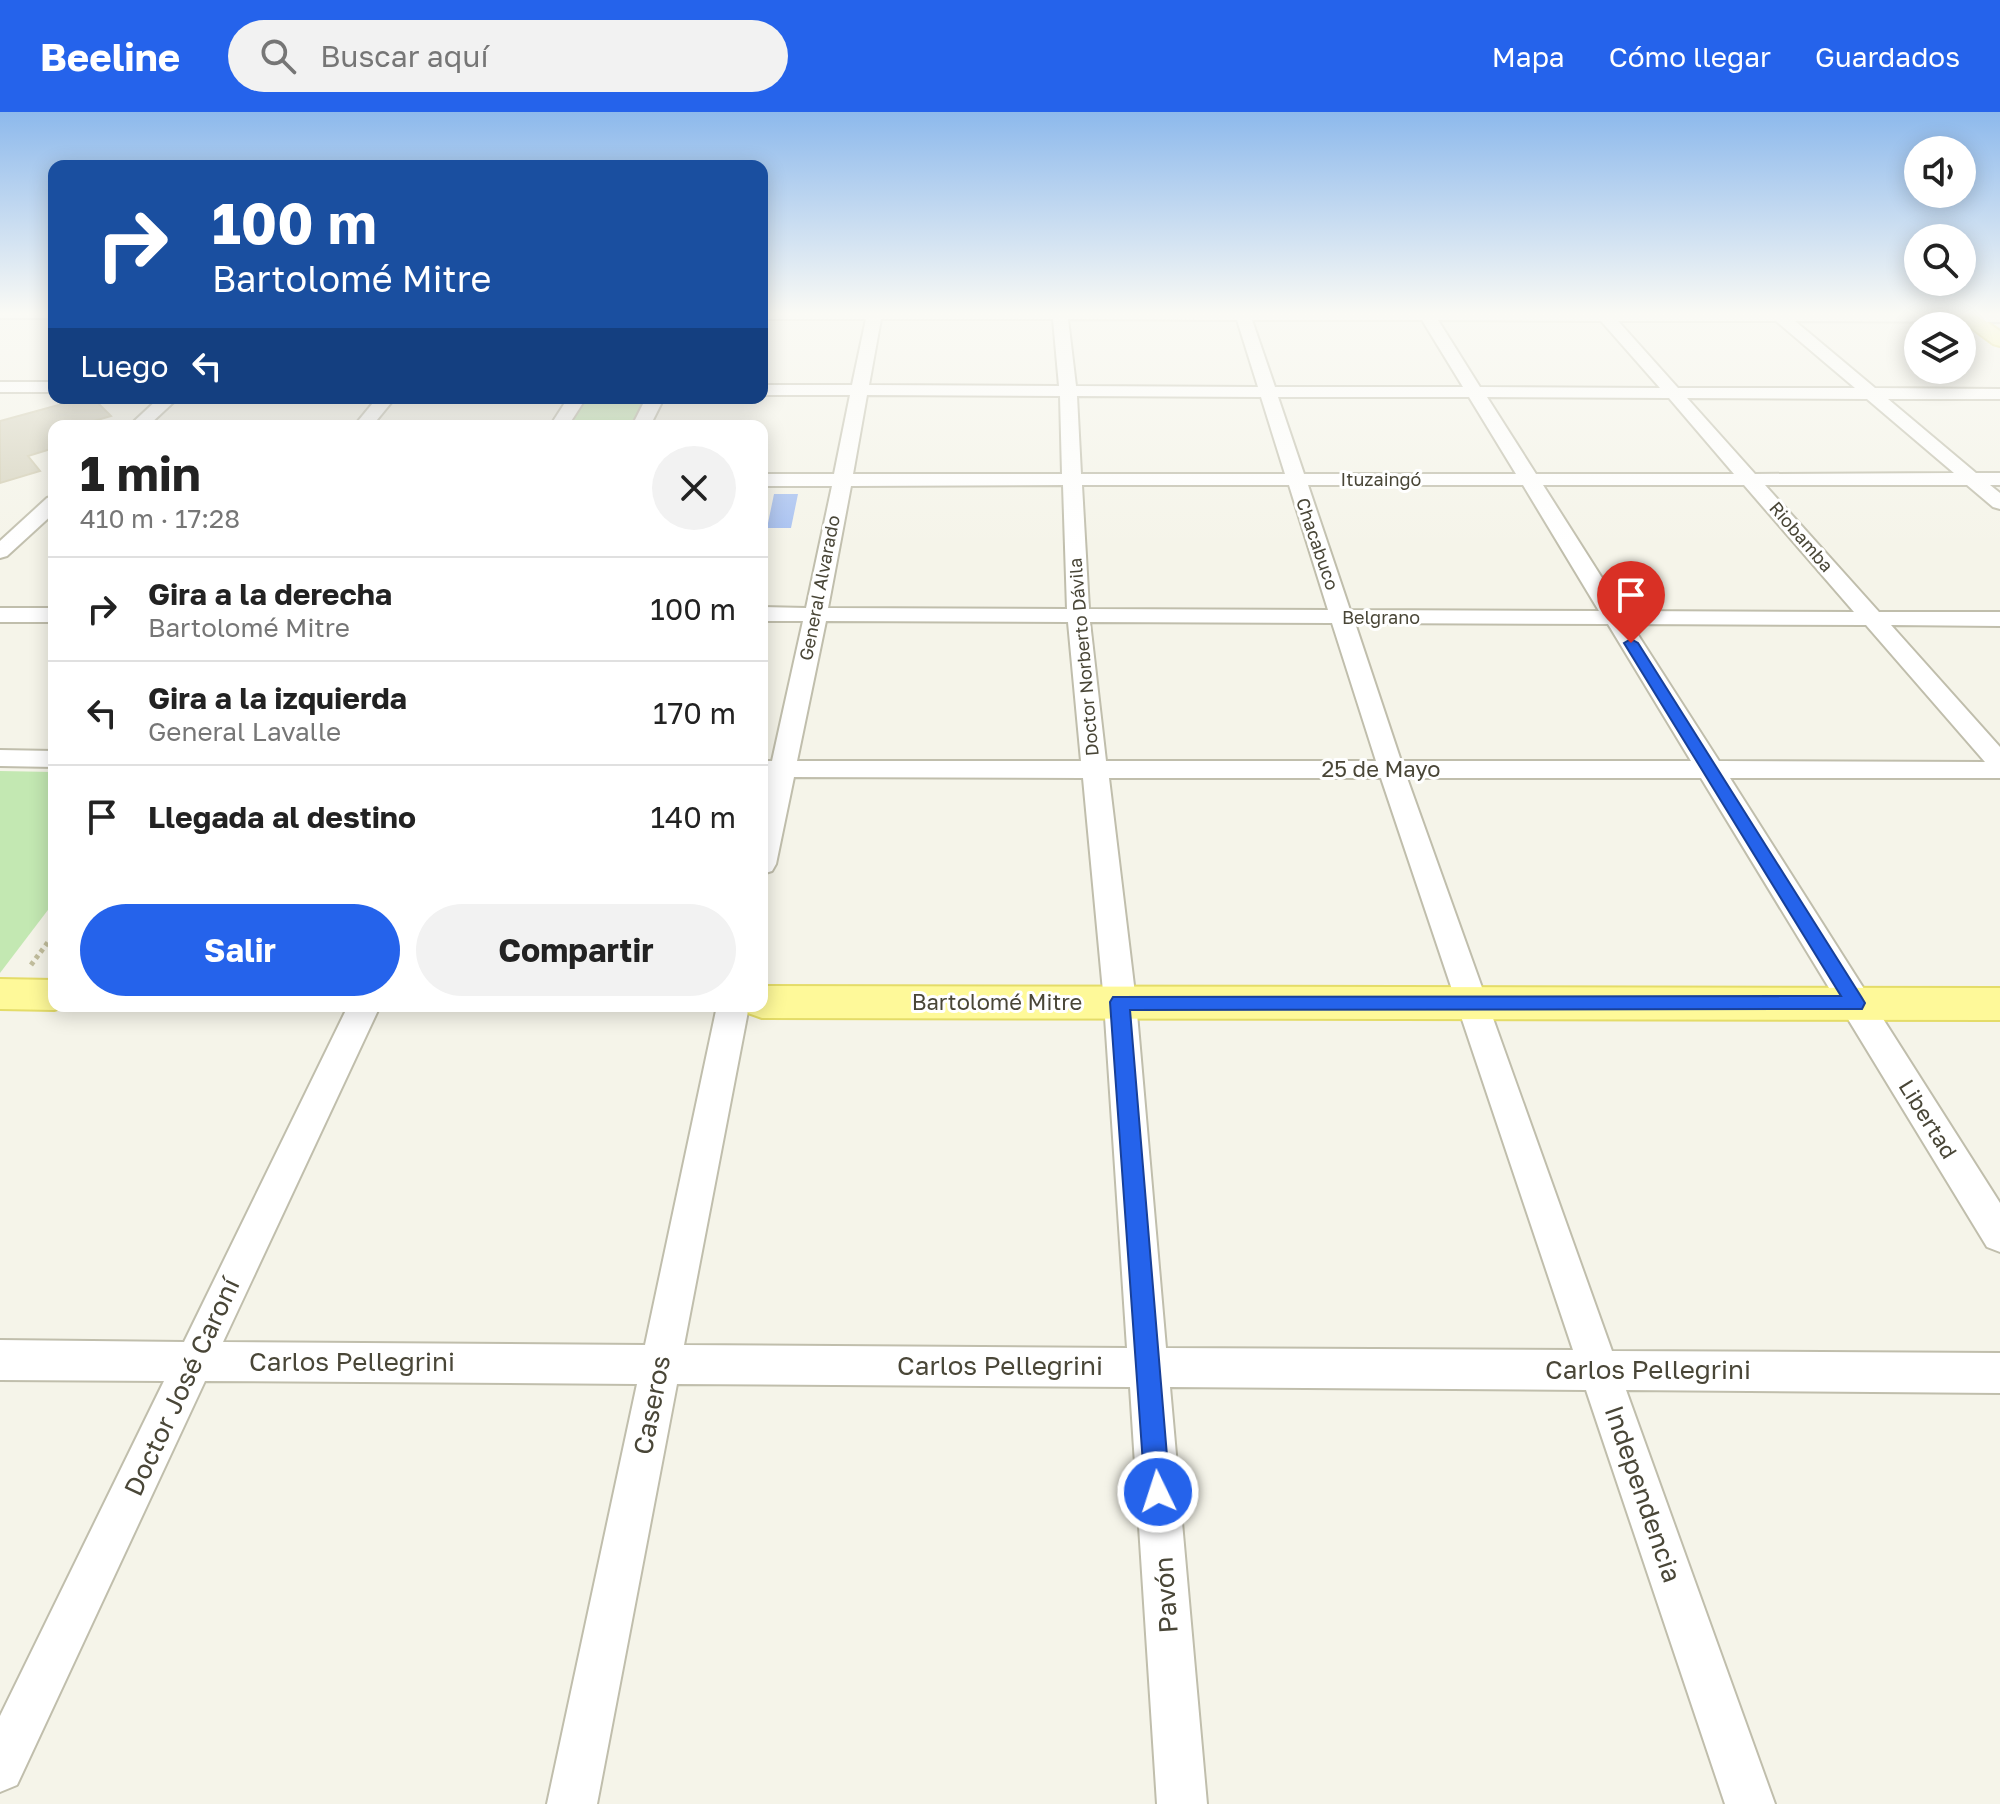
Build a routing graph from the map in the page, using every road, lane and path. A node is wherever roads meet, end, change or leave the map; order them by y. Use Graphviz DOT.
graph roads {
  1 [pos="810,391"];
  2 [pos="1866,391"];
  3 [pos="861,392"];
  4 [pos="1068,392"];
  5 [pos="1475,392"];
  6 [pos="1267,393"];
  7 [pos="1673,393"];
  8 [pos="1869,394"];
  9 [pos="2000,394"];
  10 [pos="162,404"];
  11 [pos="381,404"];
  12 [pos="145,420"];
  13 [pos="368,420"];
  14 [pos="1750,479"];
  15 [pos="1972,479"];
  16 [pos="2000,479"];
  17 [pos="768,480"];
  18 [pos="841,480"];
  19 [pos="1071,480"];
  20 [pos="1295,480"];
  21 [pos="1530,480"];
  22 [pos="2000,503"];
  23 [pos="48,508"];
  24 [pos="0,552"];
  25 [pos="768,614"];
  26 [pos="816,614"];
  27 [pos="11,615"];
  28 [pos="48,615"];
  29 [pos="1078,616"];
  30 [pos="1343,618"];
  31 [pos="1616,618"];
  32 [pos="1873,619"];
  33 [pos="2000,619"];
  34 [pos="0,636"];
  35 [pos="0,758"];
  36 [pos="48,759"];
  37 [pos="2000,763"];
  38 [pos="772,769"];
  39 [pos="1094,769"];
  40 [pos="1391,769"];
  41 [pos="1710,770"];
  42 [pos="2000,770"];
  43 [pos="768,807"];
  44 [pos="0,994"];
  45 [pos="48,995"];
  46 [pos="768,1002"];
  47 [pos="1120,1002"];
  48 [pos="1473,1003"];
  49 [pos="1855,1003"];
  50 [pos="2000,1004"];
  51 [pos="361,1012"];
  52 [pos="732,1012"];
  53 [pos="2000,1235"];
  54 [pos="0,1360"];
  55 [pos="194,1361"];
  56 [pos="661,1363"];
  57 [pos="1148,1367"];
  58 [pos="1600,1370"];
  59 [pos="2000,1373"];
  60 [pos="0,1768"];
  61 [pos="572,1804"];
  62 [pos="1182,1804"];
  63 [pos="1750,1804"];
  1 -- 3 [label="street"];
  2 -- 8 [label="street"];
  3 -- 4 [label="street"];
  3 -- 18 [label="street, General Alvarado"];
  4 -- 6 [label="street"];
  4 -- 19 [label="street, Doctor Norberto Dávila"];
  5 -- 6 [label="street"];
  5 -- 7 [label="street"];
  5 -- 21 [label="street, Libertad"];
  6 -- 20 [label="street, Chacabuco"];
  7 -- 8 [label="street"];
  7 -- 14 [label="street, Riobamba"];
  8 -- 9 [label="street"];
  8 -- 15 [label="street"];
  10 -- 12 [label="street"];
  11 -- 13 [label="street"];
  14 -- 15 [label="street, Ituzaingó"];
  14 -- 21 [label="street, Ituzaingó"];
  14 -- 32 [label="street, Riobamba"];
  15 -- 16 [label="street, Ituzaingó"];
  15 -- 22 [label="street"];
  17 -- 18 [label="street, Ituzaingó"];
  18 -- 19 [label="street, Ituzaingó"];
  18 -- 26 [label="street, General Alvarado"];
  19 -- 20 [label="street, Ituzaingó"];
  19 -- 29 [label="street, Doctor Norberto Dávila"];
  20 -- 21 [label="street, Ituzaingó"];
  20 -- 30 [label="street, Chacabuco"];
  21 -- 31 [label="street, Libertad"];
  23 -- 24 [label="street"];
  25 -- 26 [label="street, Belgrano"];
  26 -- 29 [label="street, Belgrano"];
  26 -- 38 [label="street, General Alvarado"];
  27 -- 28 [label="street"];
  27 -- 34 [label="street"];
  29 -- 30 [label="street, Belgrano"];
  29 -- 39 [label="street, Doctor Norberto Dávila"];
  30 -- 31 [label="street, Belgrano"];
  30 -- 40 [label="street, Chacabuco"];
  31 -- 32 [label="street, Belgrano"];
  31 -- 41 [label="street, Libertad"];
  32 -- 33 [label="street, Belgrano"];
  32 -- 37 [label="street, Riobamba"];
  35 -- 36 [label="street"];
  38 -- 39 [label="street, 25 de Mayo"];
  38 -- 43 [label="street, General Alvarado"];
  39 -- 40 [label="street, 25 de Mayo"];
  39 -- 47 [label="street, Doctor Norberto Dávila"];
  40 -- 41 [label="street, 25 de Mayo"];
  40 -- 48 [label="street, Chacabuco"];
  41 -- 42 [label="street, 25 de Mayo"];
  41 -- 49 [label="street, Libertad"];
  44 -- 45 [label="main road"];
  46 -- 47 [label="main road, Bartolomé Mitre"];
  47 -- 48 [label="main road, Bartolomé Mitre"];
  47 -- 57 [label="street, Pavón"];
  48 -- 49 [label="main road, Bartolomé Mitre"];
  48 -- 58 [label="street, Independencia"];
  49 -- 50 [label="main road, Bartolomé Mitre"];
  49 -- 53 [label="street, Libertad"];
  51 -- 55 [label="street, Doctor José Caroní"];
  52 -- 56 [label="street, Caseros"];
  54 -- 55 [label="street, Carlos Pellegrini"];
  55 -- 56 [label="street, Carlos Pellegrini"];
  55 -- 60 [label="street, Doctor José Caroní"];
  56 -- 57 [label="street, Carlos Pellegrini"];
  56 -- 61 [label="street, Caseros"];
  57 -- 58 [label="street, Carlos Pellegrini"];
  57 -- 62 [label="street, Pavón"];
  58 -- 59 [label="street, Carlos Pellegrini"];
  58 -- 63 [label="street, Independencia"];
}
